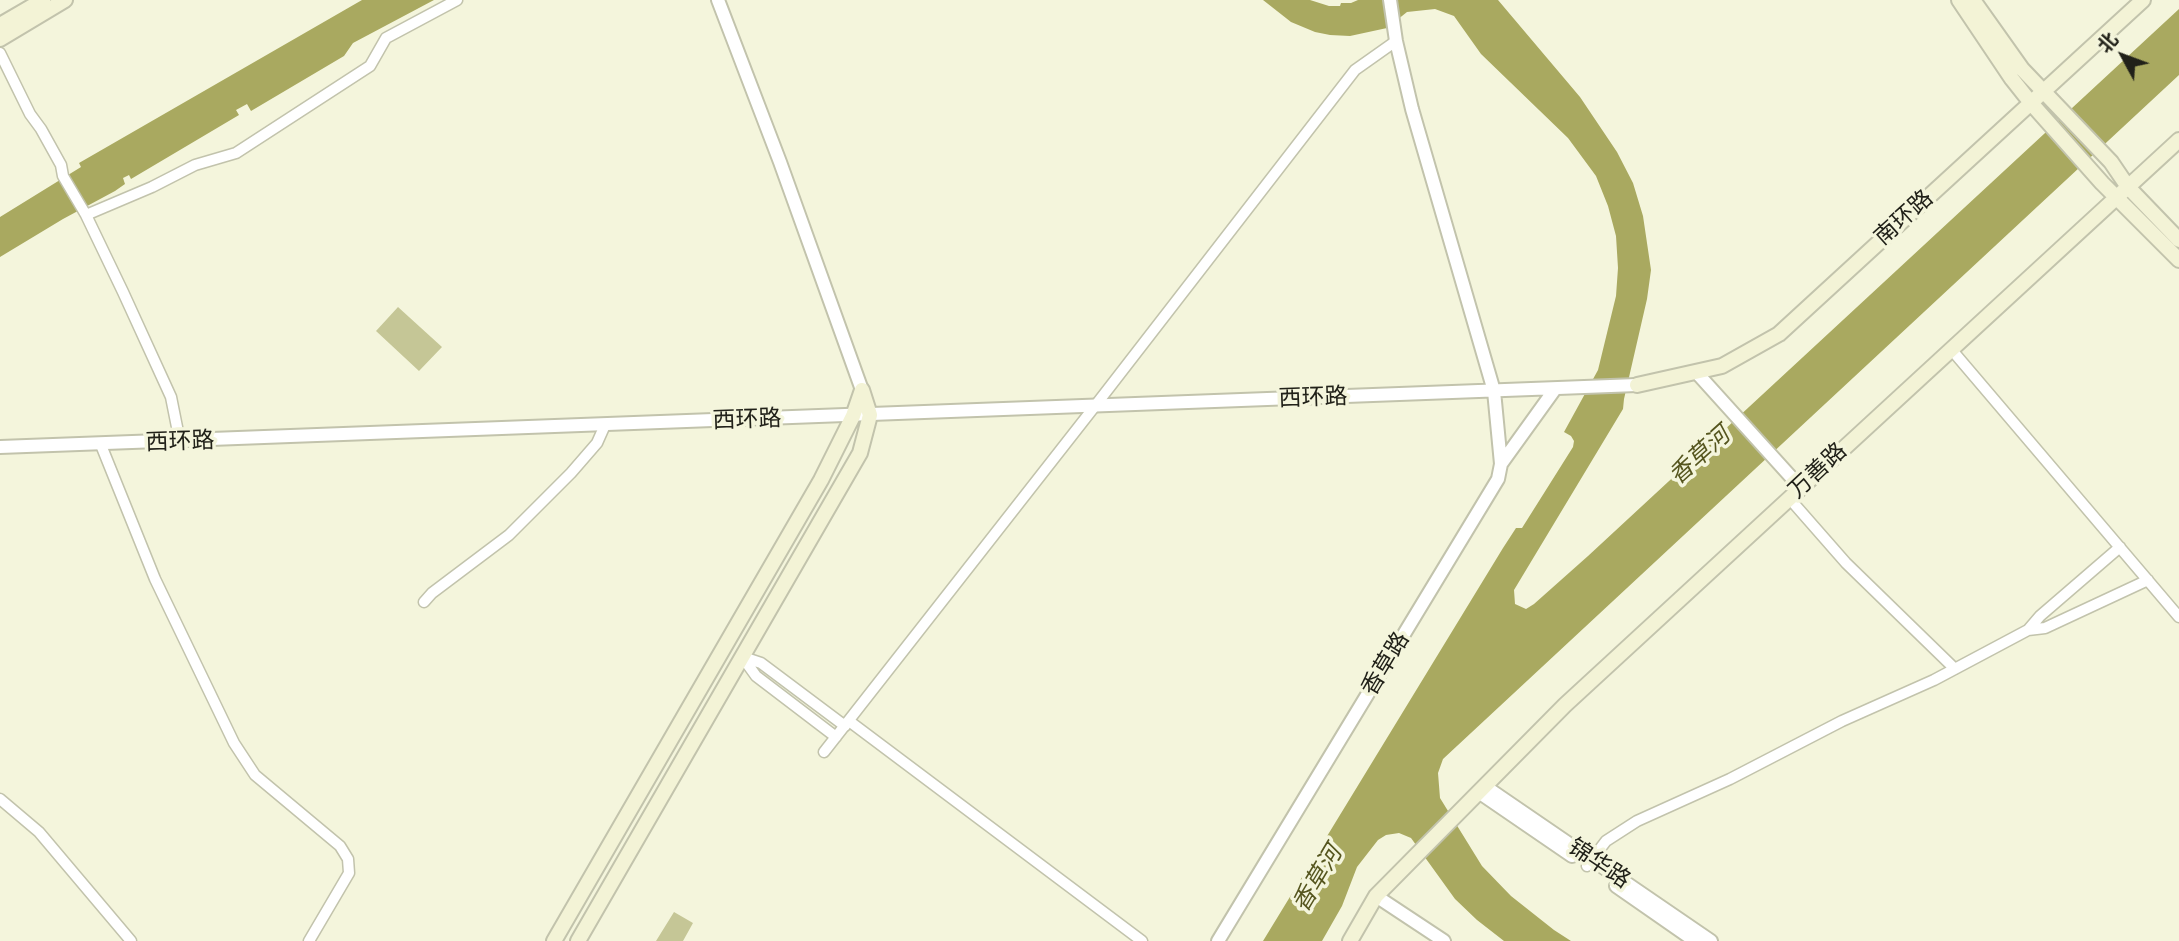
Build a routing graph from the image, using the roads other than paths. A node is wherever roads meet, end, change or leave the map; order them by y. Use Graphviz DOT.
graph roads {
  1 [pos="43,0"];
  2 [pos="65,0"];
  3 [pos="457,0"];
  4 [pos="718,0"];
  5 [pos="1390,0"];
  6 [pos="1959,0"];
  7 [pos="1973,0"];
  8 [pos="2143,0"];
  9 [pos="0,25"];
  10 [pos="0,39"];
  11 [pos="1396,41"];
  12 [pos="0,53"];
  13 [pos="2045,90"];
  14 [pos="2031,103"];
  15 [pos="2179,141"];
  16 [pos="2128,187"];
  17 [pos="2117,197"];
  18 [pos="86,215"];
  19 [pos="2179,240"];
  20 [pos="2179,260"];
  21 [pos="1951,349"];
  22 [pos="1697,373"];
  23 [pos="1637,385"];
  24 [pos="1555,389"];
  25 [pos="862,390"];
  26 [pos="1493,391"];
  27 [pos="1096,407"];
  28 [pos="870,415"];
  29 [pos="853,416"];
  30 [pos="605,425"];
  31 [pos="180,442"];
  32 [pos="101,445"];
  33 [pos="0,447"];
  34 [pos="1501,464"];
  35 [pos="1800,487"];
  36 [pos="1788,498"];
  37 [pos="2120,547"];
  38 [pos="2148,580"];
  39 [pos="424,602"];
  40 [pos="2179,617"];
  41 [pos="2028,630"];
  42 [pos="725,645"];
  43 [pos="743,657"];
  44 [pos="1955,669"];
  45 [pos="847,723"];
  46 [pos="836,737"];
  47 [pos="824,752"];
  48 [pos="1483,790"];
  49 [pos="0,799"];
  50 [pos="1590,863"];
  51 [pos="1377,896"];
  52 [pos="131,941"];
  53 [pos="309,941"];
  54 [pos="554,941"];
  55 [pos="578,941"];
  56 [pos="1142,941"];
  57 [pos="1218,941"];
  58 [pos="1350,941"];
  59 [pos="1444,941"];
  60 [pos="1695,941"];
  61 [pos="1711,941"];
  1 -- 9 [label="main road"];
  2 -- 10 [label="main road"];
  3 -- 18 [label="street"];
  4 -- 25 [label="street"];
  5 -- 11 [label="street"];
  6 -- 14 [label="main road"];
  7 -- 13 [label="main road"];
  8 -- 13 [label="main road, 南环路"];
  11 -- 26 [label="street"];
  11 -- 27 [label="street"];
  12 -- 18 [label="street"];
  13 -- 14 [label="main road, 南环路"];
  13 -- 16 [label="main road"];
  14 -- 17 [label="main road"];
  14 -- 22 [label="main road, 南环路"];
  15 -- 16 [label="main road, 万善路"];
  16 -- 17 [label="main road, 万善路"];
  16 -- 19 [label="main road"];
  17 -- 20 [label="main road"];
  17 -- 21 [label="main road, 万善路"];
  18 -- 31 [label="street"];
  21 -- 35 [label="main road, 万善路"];
  21 -- 37 [label="street"];
  22 -- 23 [label="main road, 南环路"];
  22 -- 35 [label="street"];
  23 -- 24 [label="street"];
  24 -- 26 [label="street"];
  24 -- 34 [label="street, 香草路"];
  25 -- 28 [label="main road"];
  25 -- 29 [label="main road"];
  26 -- 27 [label="street, 西环路"];
  26 -- 34 [label="street"];
  27 -- 28 [label="street, 西环路"];
  27 -- 45 [label="street"];
  28 -- 29 [label="street, 西环路"];
  28 -- 43 [label="main road"];
  29 -- 30 [label="street, 西环路"];
  29 -- 42 [label="main road"];
  30 -- 31 [label="street, 西环路"];
  30 -- 39 [label="street"];
  31 -- 32 [label="street, 西环路"];
  32 -- 33 [label="street, 西环路"];
  32 -- 53 [label="street"];
  34 -- 57 [label="street, 香草路"];
  35 -- 36 [label="main road, 万善路"];
  36 -- 44 [label="street"];
  36 -- 48 [label="main road, 万善路"];
  37 -- 38 [label="street"];
  37 -- 41 [label="street"];
  38 -- 40 [label="street"];
  38 -- 41 [label="street"];
  41 -- 44 [label="street"];
  42 -- 43 [label="street"];
  42 -- 54 [label="main road"];
  43 -- 45 [label="street"];
  43 -- 46 [label="street"];
  43 -- 55 [label="main road"];
  44 -- 50 [label="street"];
  45 -- 46 [label="street"];
  45 -- 56 [label="street"];
  46 -- 47 [label="street"];
  48 -- 50 [label="street, 锦华路"];
  48 -- 51 [label="main road, 万善路"];
  49 -- 52 [label="street"];
  50 -- 60 [label="street, 锦华路"];
  50 -- 61 [label="street, 锦华路"];
  51 -- 58 [label="main road, 万善路"];
  51 -- 59 [label="street"];
}
